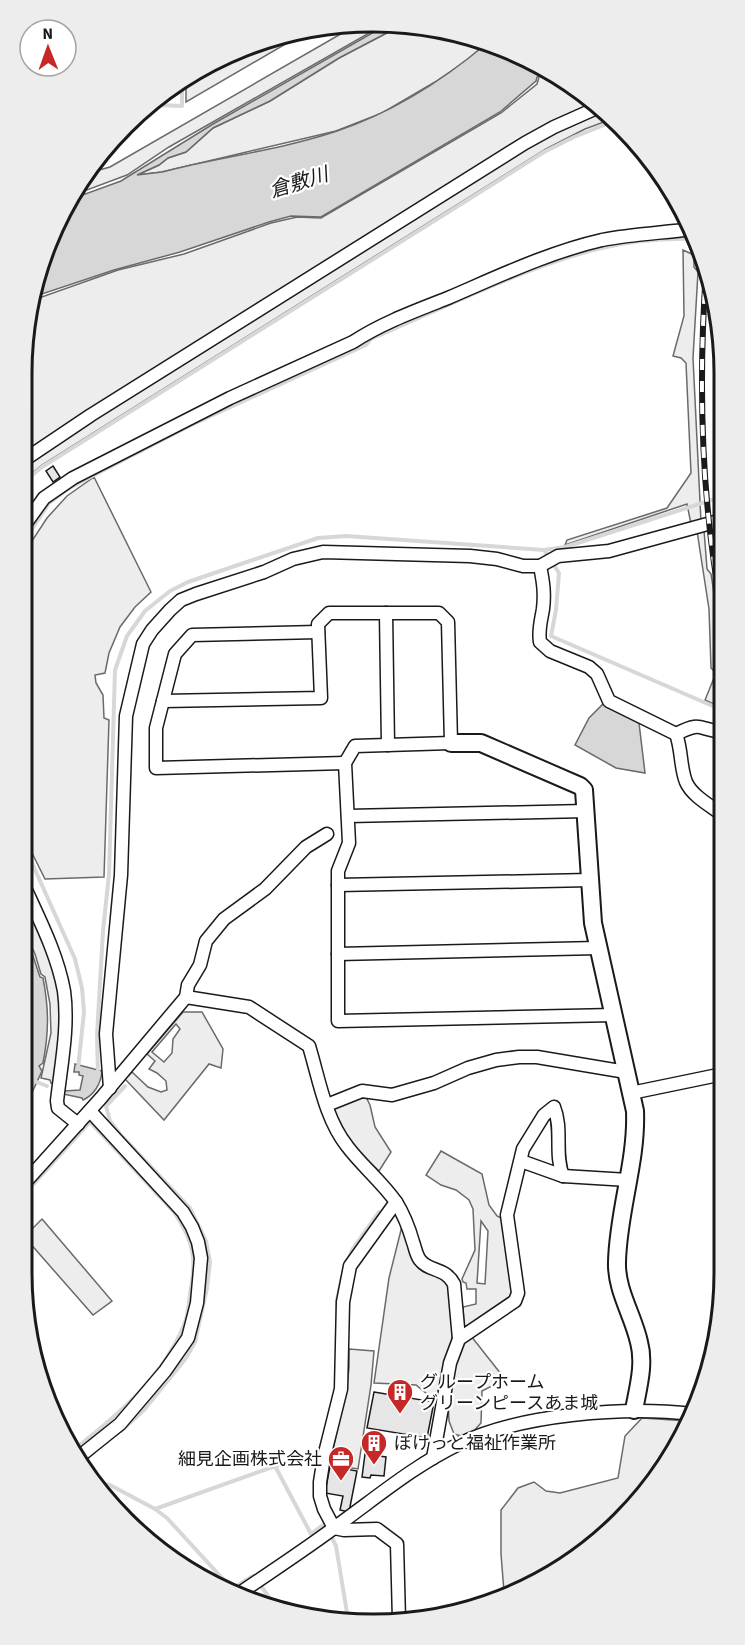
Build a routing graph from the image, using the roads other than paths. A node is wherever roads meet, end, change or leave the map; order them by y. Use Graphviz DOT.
graph roads {
  1 [pos="591,111"];
  2 [pos="682,231"];
  3 [pos="32,455"];
  4 [pos="32,515"];
  5 [pos="714,522"];
  6 [pos="547,562"];
  7 [pos="386,613"];
  8 [pos="318,632"];
  9 [pos="163,701"];
  10 [pos="714,730"];
  11 [pos="676,734"];
  12 [pos="451,742"];
  13 [pos="388,745"];
  14 [pos="345,763"];
  15 [pos="714,807"];
  16 [pos="586,811"];
  17 [pos="348,816"];
  18 [pos="327,834"];
  19 [pos="590,880"];
  20 [pos="338,885"];
  21 [pos="32,904"];
  22 [pos="598,948"];
  23 [pos="338,954"];
  24 [pos="186,997"];
  25 [pos="614,1016"];
  26 [pos="626,1072"];
  27 [pos="714,1076"];
  28 [pos="110,1088"];
  29 [pos="631,1093"];
  30 [pos="327,1105"];
  31 [pos="90,1111"];
  32 [pos="78,1124"];
  33 [pos="521,1161"];
  34 [pos="32,1175"];
  35 [pos="563,1176"];
  36 [pos="628,1180"];
  37 [pos="396,1202"];
  38 [pos="459,1339"];
  39 [pos="634,1410"];
  40 [pos="683,1413"];
  41 [pos="83,1453"];
  42 [pos="433,1458"];
  43 [pos="334,1528"];
  44 [pos="246,1589"];
  45 [pos="399,1613"];
  1 -- 3 [label="street"];
  2 -- 4 [label="street"];
  5 -- 6 [label="street"];
  6 -- 11 [label="street"];
  6 -- 28 [label="street"];
  7 -- 8 [label="street"];
  7 -- 12 [label="street"];
  7 -- 13 [label="street"];
  8 -- 9 [label="street"];
  8 -- 9 [label="street"];
  9 -- 14 [label="street"];
  10 -- 11 [label="street"];
  11 -- 15 [label="street"];
  12 -- 13 [label="street"];
  12 -- 16 [label="street"];
  13 -- 14 [label="street"];
  14 -- 17 [label="street"];
  16 -- 17 [label="street"];
  16 -- 19 [label="street"];
  17 -- 20 [label="street"];
  18 -- 24 [label="street"];
  19 -- 20 [label="street"];
  19 -- 22 [label="street"];
  20 -- 23 [label="street"];
  21 -- 32 [label="street"];
  22 -- 23 [label="street"];
  22 -- 25 [label="street"];
  23 -- 25 [label="street"];
  24 -- 28 [label="street"];
  24 -- 30 [label="street"];
  25 -- 26 [label="street"];
  26 -- 29 [label="street"];
  26 -- 30 [label="street"];
  27 -- 29 [label="street"];
  28 -- 31 [label="street"];
  29 -- 36 [label="street"];
  30 -- 37 [label="street"];
  31 -- 32 [label="street"];
  31 -- 41 [label="street"];
  32 -- 34 [label="street"];
  33 -- 35 [label="street"];
  33 -- 35 [label="street"];
  33 -- 38 [label="street"];
  35 -- 36 [label="street"];
  36 -- 39 [label="street"];
  37 -- 38 [label="street"];
  37 -- 43 [label="street"];
  38 -- 42 [label="street"];
  39 -- 40 [label="street"];
  39 -- 42 [label="street"];
  42 -- 43 [label="street"];
  43 -- 44 [label="street"];
  43 -- 45 [label="street"];
}
